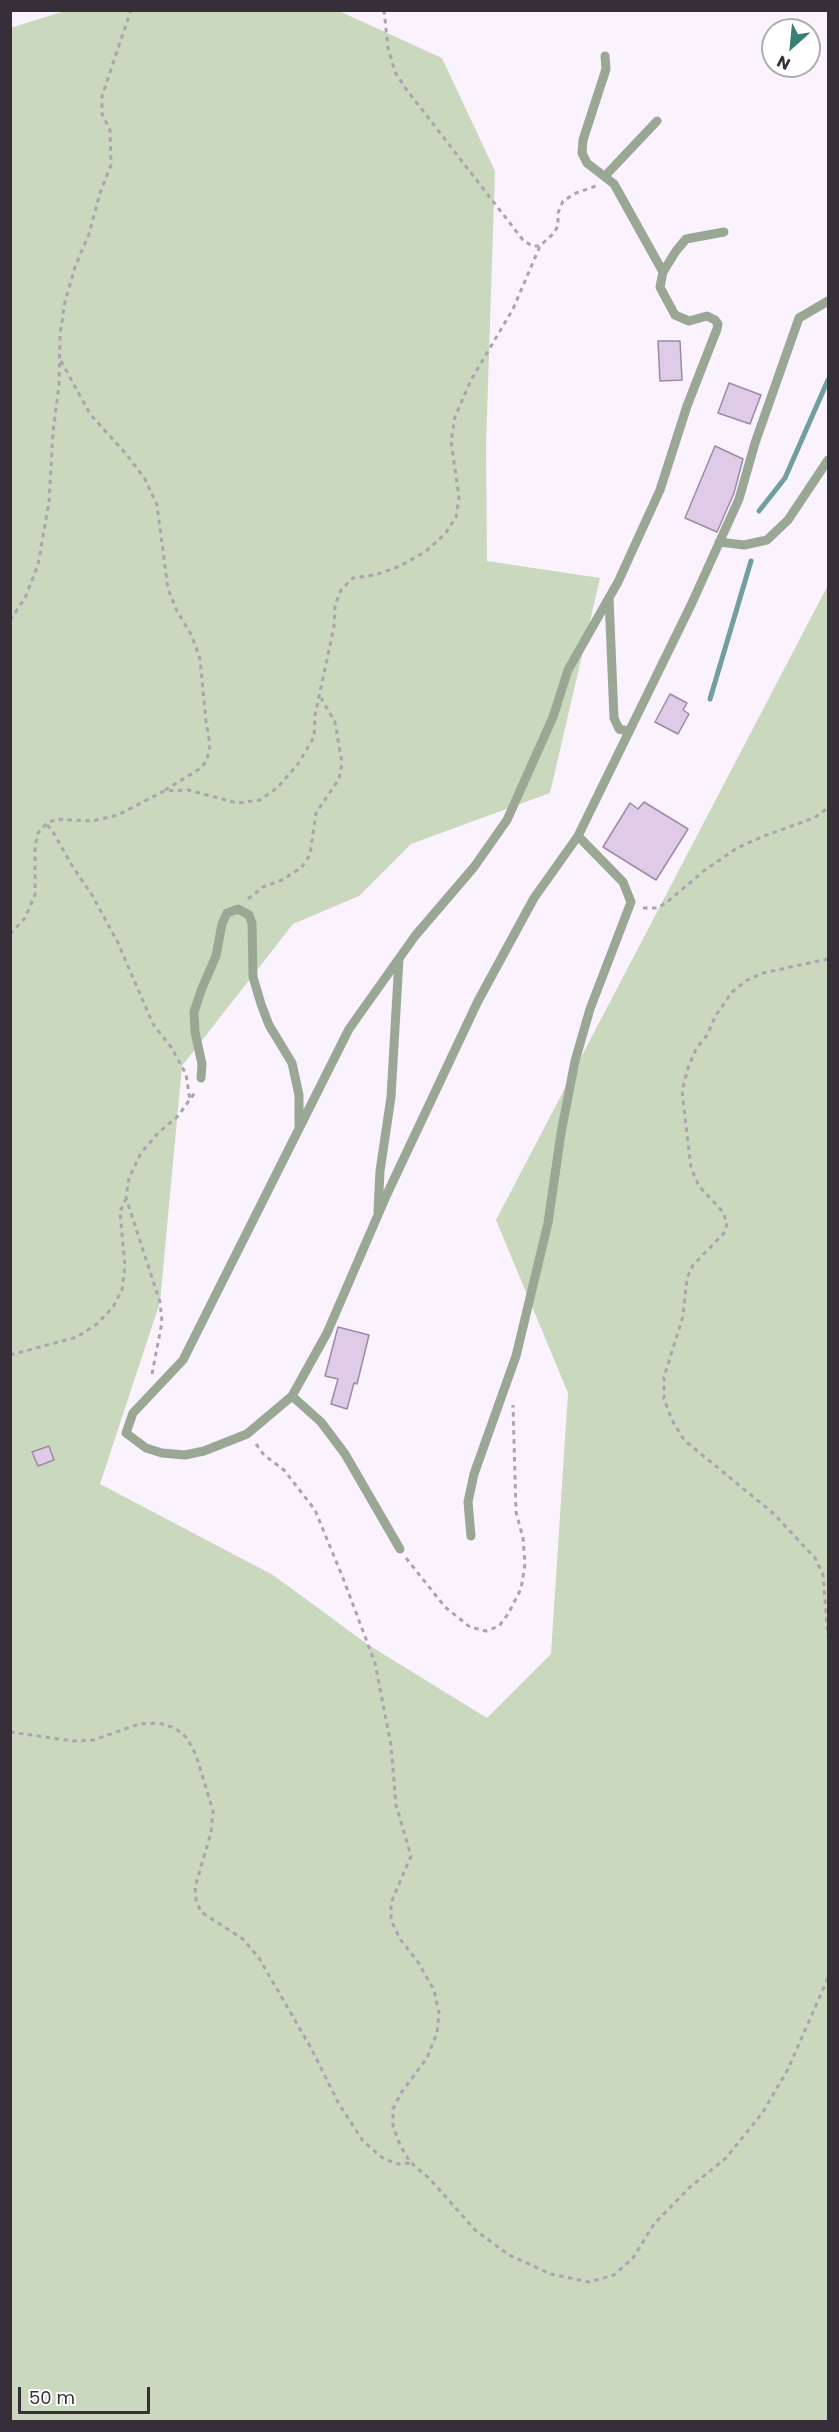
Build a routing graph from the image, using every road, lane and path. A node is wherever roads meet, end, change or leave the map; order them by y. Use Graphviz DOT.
graph roads {
  1 [pos="131,10"];
  2 [pos="384,10"];
  3 [pos="605,56"];
  4 [pos="657,121"];
  5 [pos="605,176"];
  6 [pos="724,231"];
  7 [pos="540,246"];
  8 [pos="663,272"];
  9 [pos="828,301"];
  10 [pos="60,356"];
  11 [pos="828,460"];
  12 [pos="719,542"];
  13 [pos="609,597"];
  14 [pos="10,620"];
  15 [pos="320,698"];
  16 [pos="628,731"];
  17 [pos="164,791"];
  18 [pos="828,808"];
  19 [pos="46,824"];
  20 [pos="578,836"];
  21 [pos="630,906"];
  22 [pos="238,909"];
  23 [pos="10,934"];
  24 [pos="399,959"];
  25 [pos="828,959"];
  26 [pos="201,1078"];
  27 [pos="190,1100"];
  28 [pos="299,1128"];
  29 [pos="126,1198"];
  30 [pos="377,1216"];
  31 [pos="10,1355"];
  32 [pos="292,1396"];
  33 [pos="144,1401"];
  34 [pos="513,1402"];
  35 [pos="247,1434"];
  36 [pos="471,1536"];
  37 [pos="400,1550"];
  38 [pos="828,1637"];
  39 [pos="10,1732"];
  40 [pos="828,1978"];
  41 [pos="410,2162"];
  1 -- 10 [label="path"];
  2 -- 7 [label="path"];
  3 -- 5 [label="lane"];
  4 -- 5 [label="lane"];
  5 -- 7 [label="path"];
  5 -- 8 [label="lane"];
  6 -- 8 [label="lane"];
  7 -- 15 [label="path"];
  8 -- 13 [label="lane"];
  9 -- 12 [label="lane"];
  10 -- 14 [label="path"];
  10 -- 17 [label="path"];
  11 -- 12 [label="lane"];
  12 -- 16 [label="lane"];
  13 -- 16 [label="lane"];
  13 -- 24 [label="lane"];
  15 -- 17 [label="path"];
  15 -- 22 [label="path"];
  16 -- 20 [label="lane"];
  17 -- 19 [label="path"];
  18 -- 21 [label="path"];
  19 -- 23 [label="path"];
  19 -- 27 [label="path"];
  20 -- 21 [label="lane"];
  20 -- 30 [label="lane"];
  21 -- 36 [label="lane"];
  22 -- 26 [label="lane"];
  22 -- 28 [label="lane"];
  24 -- 28 [label="lane"];
  24 -- 30 [label="lane"];
  25 -- 38 [label="path"];
  26 -- 27 [label="path"];
  27 -- 29 [label="path"];
  28 -- 33 [label="lane"];
  29 -- 31 [label="path"];
  29 -- 33 [label="path"];
  30 -- 32 [label="lane"];
  32 -- 35 [label="lane"];
  32 -- 37 [label="lane"];
  33 -- 35 [label="lane"];
  34 -- 37 [label="path"];
  35 -- 41 [label="path"];
  39 -- 41 [label="path"];
  40 -- 41 [label="path"];
}
